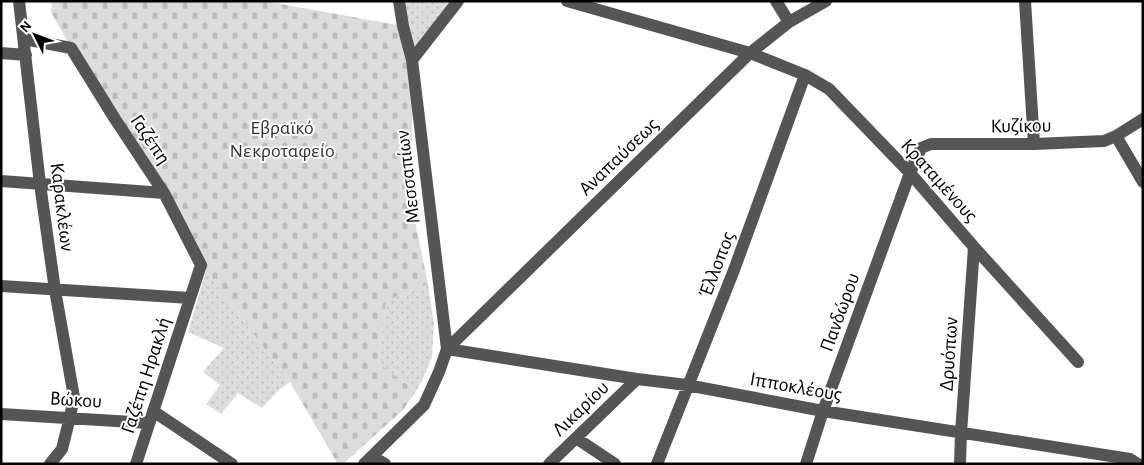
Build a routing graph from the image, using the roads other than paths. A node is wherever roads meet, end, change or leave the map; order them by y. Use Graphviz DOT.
graph roads {
  1 [pos="19,1"];
  2 [pos="399,1"];
  3 [pos="458,1"];
  4 [pos="567,1"];
  5 [pos="826,1"];
  6 [pos="1025,1"];
  7 [pos="778,3"];
  8 [pos="789,22"];
  9 [pos="24,40"];
  10 [pos="1,53"];
  11 [pos="750,53"];
  12 [pos="26,55"];
  13 [pos="412,60"];
  14 [pos="805,75"];
  15 [pos="1143,119"];
  16 [pos="1116,136"];
  17 [pos="1034,144"];
  18 [pos="910,173"];
  19 [pos="1,181"];
  20 [pos="1143,182"];
  21 [pos="40,184"];
  22 [pos="164,193"];
  23 [pos="974,247"];
  24 [pos="1,286"];
  25 [pos="55,290"];
  26 [pos="190,298"];
  27 [pos="447,349"];
  28 [pos="1078,362"];
  29 [pos="637,379"];
  30 [pos="687,385"];
  31 [pos="823,411"];
  32 [pos="1,414"];
  33 [pos="151,417"];
  34 [pos="70,418"];
  35 [pos="961,433"];
  36 [pos="576,438"];
  37 [pos="369,460"];
  38 [pos="50,464"];
  39 [pos="136,464"];
  40 [pos="232,464"];
  41 [pos="385,464"];
  42 [pos="549,464"];
  43 [pos="615,464"];
  44 [pos="657,464"];
  45 [pos="806,464"];
  46 [pos="960,464"];
  47 [pos="1138,464"];
  1 -- 9 [label="street, Καρακλέων"];
  2 -- 13 [label="street, Μεσσαπίων"];
  3 -- 13 [label="street"];
  4 -- 11 [label="street, Κραταμένους"];
  5 -- 8 [label="street, Αναπαύσεως"];
  6 -- 17 [label="street"];
  7 -- 8 [label="street"];
  8 -- 11 [label="street, Αναπαύσεως"];
  9 -- 12 [label="street, Καρακλέων"];
  9 -- 22 [label="street, Γαζέπη"];
  10 -- 12 [label="street"];
  11 -- 14 [label="street, Κραταμένους"];
  11 -- 27 [label="street, Αναπαύσεως"];
  12 -- 21 [label="street, Καρακλέων"];
  13 -- 27 [label="street, Μεσσαπίων"];
  14 -- 18 [label="street, Κραταμένους"];
  14 -- 30 [label="street, Έλλοπος"];
  15 -- 16 [label="street, Κυζίκου"];
  16 -- 17 [label="street, Κυζίκου"];
  16 -- 20 [label="street"];
  17 -- 18 [label="street, Κυζίκου"];
  18 -- 23 [label="street, Κραταμένους"];
  18 -- 31 [label="street, Πανδώρου"];
  19 -- 21 [label="street"];
  21 -- 22 [label="street"];
  21 -- 25 [label="street, Καρακλέων"];
  22 -- 26 [label="street, Γαζέπη"];
  23 -- 28 [label="street, Κραταμένους"];
  23 -- 35 [label="street, Δρυόπων"];
  24 -- 25 [label="street"];
  25 -- 26 [label="street"];
  25 -- 34 [label="street, Καρακλέων"];
  26 -- 33 [label="street, Γαζέπη Ηρακλή"];
  27 -- 29 [label="street, Ιπποκλέους"];
  27 -- 37 [label="street"];
  29 -- 30 [label="street, Ιπποκλέους"];
  29 -- 36 [label="street, Λικαρίου"];
  30 -- 31 [label="street, Ιπποκλέους"];
  30 -- 44 [label="street, Έλλοπος"];
  31 -- 35 [label="street, Ιπποκλέους"];
  31 -- 45 [label="street, Πανδώρου"];
  32 -- 34 [label="street, Βώκου"];
  33 -- 34 [label="street, Βώκου"];
  33 -- 39 [label="street, Γαζέπη Ηρακλή"];
  33 -- 40 [label="street"];
  34 -- 38 [label="street, Καρακλέων"];
  35 -- 46 [label="street, Δρυόπων"];
  35 -- 47 [label="street, Ιπποκλέους"];
  36 -- 42 [label="street, Λικαρίου"];
  36 -- 43 [label="street"];
  37 -- 41 [label="street"];
}
